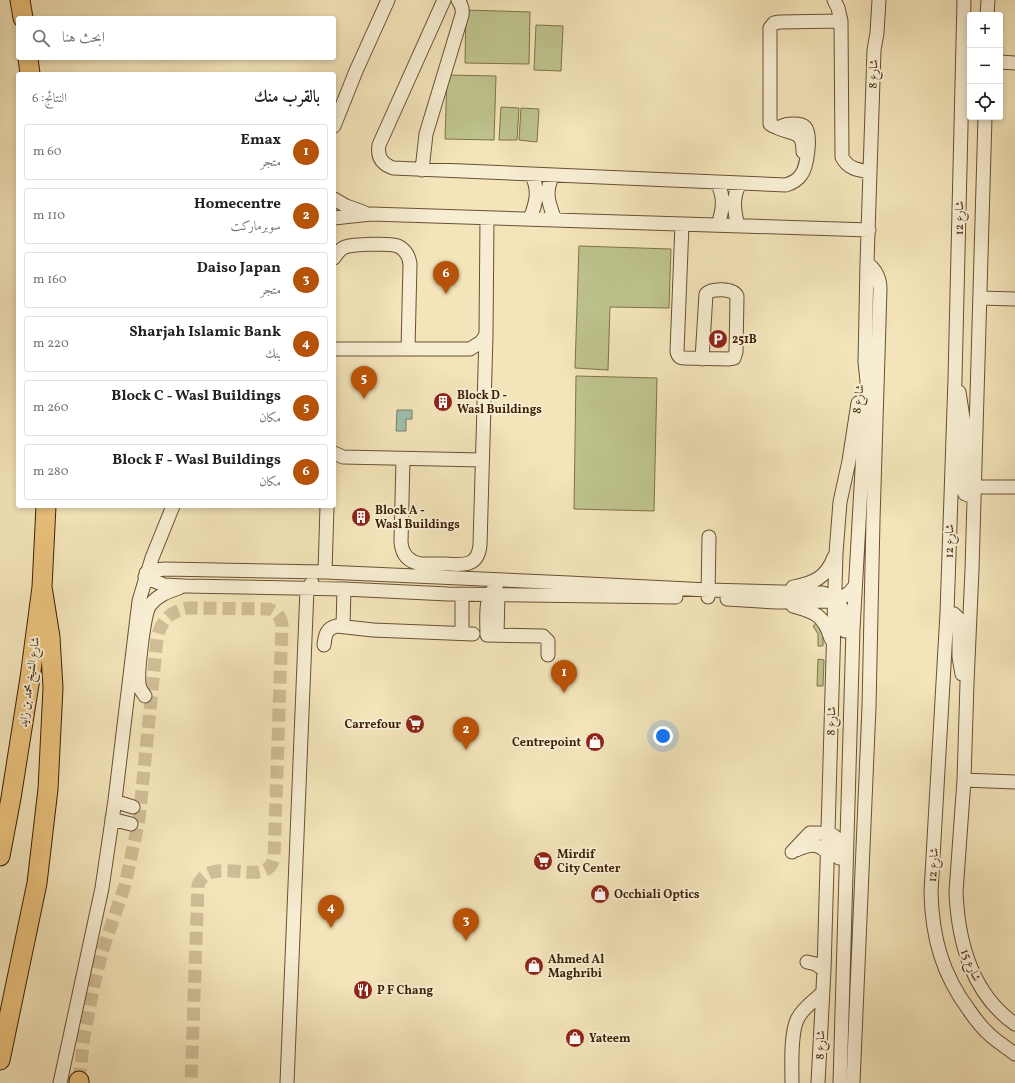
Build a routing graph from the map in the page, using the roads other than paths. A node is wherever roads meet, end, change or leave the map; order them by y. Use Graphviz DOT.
graph roads {
  1 [pos="20,0"];
  2 [pos="388,0"];
  3 [pos="444,0"];
  4 [pos="458,0"];
  5 [pos="834,0"];
  6 [pos="871,0"];
  7 [pos="879,0"];
  8 [pos="964,0"];
  9 [pos="988,0"];
  10 [pos="987,12"];
  11 [pos="23,16"];
  12 [pos="841,21"];
  13 [pos="874,50"];
  14 [pos="28,60"];
  15 [pos="1003,62"];
  16 [pos="1015,63"];
  17 [pos="30,72"];
  18 [pos="985,120"];
  19 [pos="336,121"];
  20 [pos="422,170"];
  21 [pos="870,172"];
  22 [pos="531,174"];
  23 [pos="554,175"];
  24 [pos="717,182"];
  25 [pos="740,183"];
  26 [pos="336,200"];
  27 [pos="371,214"];
  28 [pos="336,218"];
  29 [pos="487,218"];
  30 [pos="530,219"];
  31 [pos="555,220"];
  32 [pos="682,224"];
  33 [pos="718,225"];
  34 [pos="738,226"];
  35 [pos="869,230"];
  36 [pos="336,254"];
  37 [pos="867,263"];
  38 [pos="980,298"];
  39 [pos="1015,299"];
  40 [pos="486,335"];
  41 [pos="336,349"];
  42 [pos="408,349"];
  43 [pos="470,350"];
  44 [pos="702,358"];
  45 [pos="865,362"];
  46 [pos="485,366"];
  47 [pos="955,379"];
  48 [pos="336,453"];
  49 [pos="402,459"];
  50 [pos="482,460"];
  51 [pos="1015,488"];
  52 [pos="974,489"];
  53 [pos="46,508"];
  54 [pos="172,508"];
  55 [pos="327,508"];
  56 [pos="709,537"];
  57 [pos="836,553"];
  58 [pos="325,572"];
  59 [pos="146,575"];
  60 [pos="417,577"];
  61 [pos="569,582"];
  62 [pos="185,586"];
  63 [pos="855,586"];
  64 [pos="42,587"];
  65 [pos="307,589"];
  66 [pos="344,589"];
  67 [pos="462,594"];
  68 [pos="494,594"];
  69 [pos="708,594"];
  70 [pos="774,596"];
  71 [pos="835,600"];
  72 [pos="947,613"];
  73 [pos="343,626"];
  74 [pos="324,645"];
  75 [pos="833,645"];
  76 [pos="548,655"];
  77 [pos="967,683"];
  78 [pos="145,696"];
  79 [pos="852,700"];
  80 [pos="964,780"];
  81 [pos="1015,782"];
  82 [pos="115,800"];
  83 [pos="133,807"];
  84 [pos="112,818"];
  85 [pos="131,824"];
  86 [pos="827,833"];
  87 [pos="827,852"];
  88 [pos="0,856"];
  89 [pos="846,888"];
  90 [pos="956,892"];
  91 [pos="824,949"];
  92 [pos="824,970"];
  93 [pos="822,993"];
  94 [pos="1015,1024"];
  95 [pos="1015,1054"];
  96 [pos="0,1060"];
  97 [pos="60,1083"];
  98 [pos="287,1083"];
  99 [pos="792,1083"];
  100 [pos="818,1083"];
  101 [pos="840,1083"];
  102 [pos="853,1083"];
  1 -- 11 [label="highway"];
  2 -- 19 [label="street"];
  3 -- 20 [label="street"];
  4 -- 20 [label="street"];
  5 -- 12 [label="street"];
  6 -- 13 [label="street, شارع 8"];
  7 -- 13 [label="street, شارع 8"];
  8 -- 47 [label="street, شارع 12"];
  9 -- 10 [label="street"];
  12 -- 21 [label="street"];
  12 -- 25 [label="street"];
  13 -- 21 [label="street, شارع 8"];
  14 -- 17 [label="highway"];
  15 -- 16 [label="street"];
  18 -- 38 [label="street, شارع 12"];
  20 -- 22 [label="street"];
  21 -- 35 [label="street, شارع 8"];
  22 -- 23 [label="street"];
  22 -- 30 [label="street"];
  23 -- 24 [label="street"];
  23 -- 31 [label="street"];
  24 -- 25 [label="street"];
  24 -- 33 [label="street"];
  25 -- 34 [label="street"];
  26 -- 27 [label="street"];
  27 -- 28 [label="street"];
  27 -- 29 [label="street"];
  29 -- 30 [label="street"];
  29 -- 40 [label="street"];
  30 -- 31 [label="street"];
  31 -- 32 [label="street"];
  32 -- 33 [label="street"];
  32 -- 44 [label="street"];
  33 -- 34 [label="street"];
  34 -- 35 [label="street"];
  35 -- 37 [label="street, شارع 8"];
  36 -- 42 [label="street"];
  37 -- 45 [label="street, شارع 8"];
  37 -- 102 [label="street"];
  38 -- 39 [label="street"];
  38 -- 52 [label="street, شارع 12"];
  40 -- 43 [label="street"];
  40 -- 46 [label="street"];
  41 -- 42 [label="street"];
  42 -- 43 [label="street"];
  43 -- 46 [label="street"];
  44 -- 44 [label="street"];
  45 -- 57 [label="street, شارع 8"];
  45 -- 63 [label="street, شارع 8"];
  46 -- 50 [label="street"];
  47 -- 52 [label="street"];
  47 -- 72 [label="street, شارع 12"];
  48 -- 49 [label="street"];
  49 -- 50 [label="street"];
  49 -- 50 [label="street"];
  51 -- 52 [label="street"];
  52 -- 77 [label="street, شارع 12"];
  53 -- 64 [label="highway, شارع الشيخ محمد بن زايد"];
  54 -- 59 [label="street"];
  55 -- 58 [label="street"];
  56 -- 69 [label="street"];
  57 -- 70 [label="street"];
  57 -- 71 [label="street, شارع 8"];
  58 -- 59 [label="street"];
  58 -- 60 [label="street"];
  59 -- 62 [label="street"];
  59 -- 82 [label="street"];
  60 -- 61 [label="street"];
  60 -- 65 [label="street"];
  61 -- 68 [label="street"];
  61 -- 69 [label="street"];
  62 -- 65 [label="street"];
  62 -- 78 [label="street"];
  63 -- 71 [label="street"];
  63 -- 79 [label="street, شارع 8"];
  64 -- 88 [label="highway, شارع الشيخ محمد بن زايد"];
  64 -- 96 [label="highway"];
  65 -- 66 [label="street"];
  65 -- 98 [label="street"];
  66 -- 67 [label="street"];
  66 -- 73 [label="street"];
  67 -- 68 [label="street"];
  67 -- 73 [label="street"];
  68 -- 69 [label="street"];
  68 -- 76 [label="street"];
  69 -- 70 [label="street"];
  70 -- 71 [label="street"];
  70 -- 75 [label="street"];
  71 -- 75 [label="street, شارع 8"];
  71 -- 79 [label="street"];
  72 -- 77 [label="street"];
  72 -- 95 [label="street, شارع 12"];
  73 -- 74 [label="street"];
  75 -- 86 [label="street, شارع 8"];
  77 -- 80 [label="street, شارع 12"];
  79 -- 89 [label="street, شارع 8"];
  80 -- 81 [label="street"];
  80 -- 90 [label="street, شارع 12"];
  82 -- 83 [label="street"];
  82 -- 84 [label="street"];
  84 -- 85 [label="street"];
  84 -- 97 [label="street"];
  86 -- 87 [label="street, شارع 8"];
  86 -- 87 [label="street"];
  86 -- 89 [label="street"];
  87 -- 91 [label="street, شارع 8"];
  89 -- 101 [label="street, شارع 8"];
  90 -- 94 [label="street, شارع 15"];
  91 -- 92 [label="street, شارع 8"];
  91 -- 92 [label="street"];
  92 -- 93 [label="street, شارع 8"];
  93 -- 99 [label="street"];
  93 -- 100 [label="street, شارع 8"];
}
